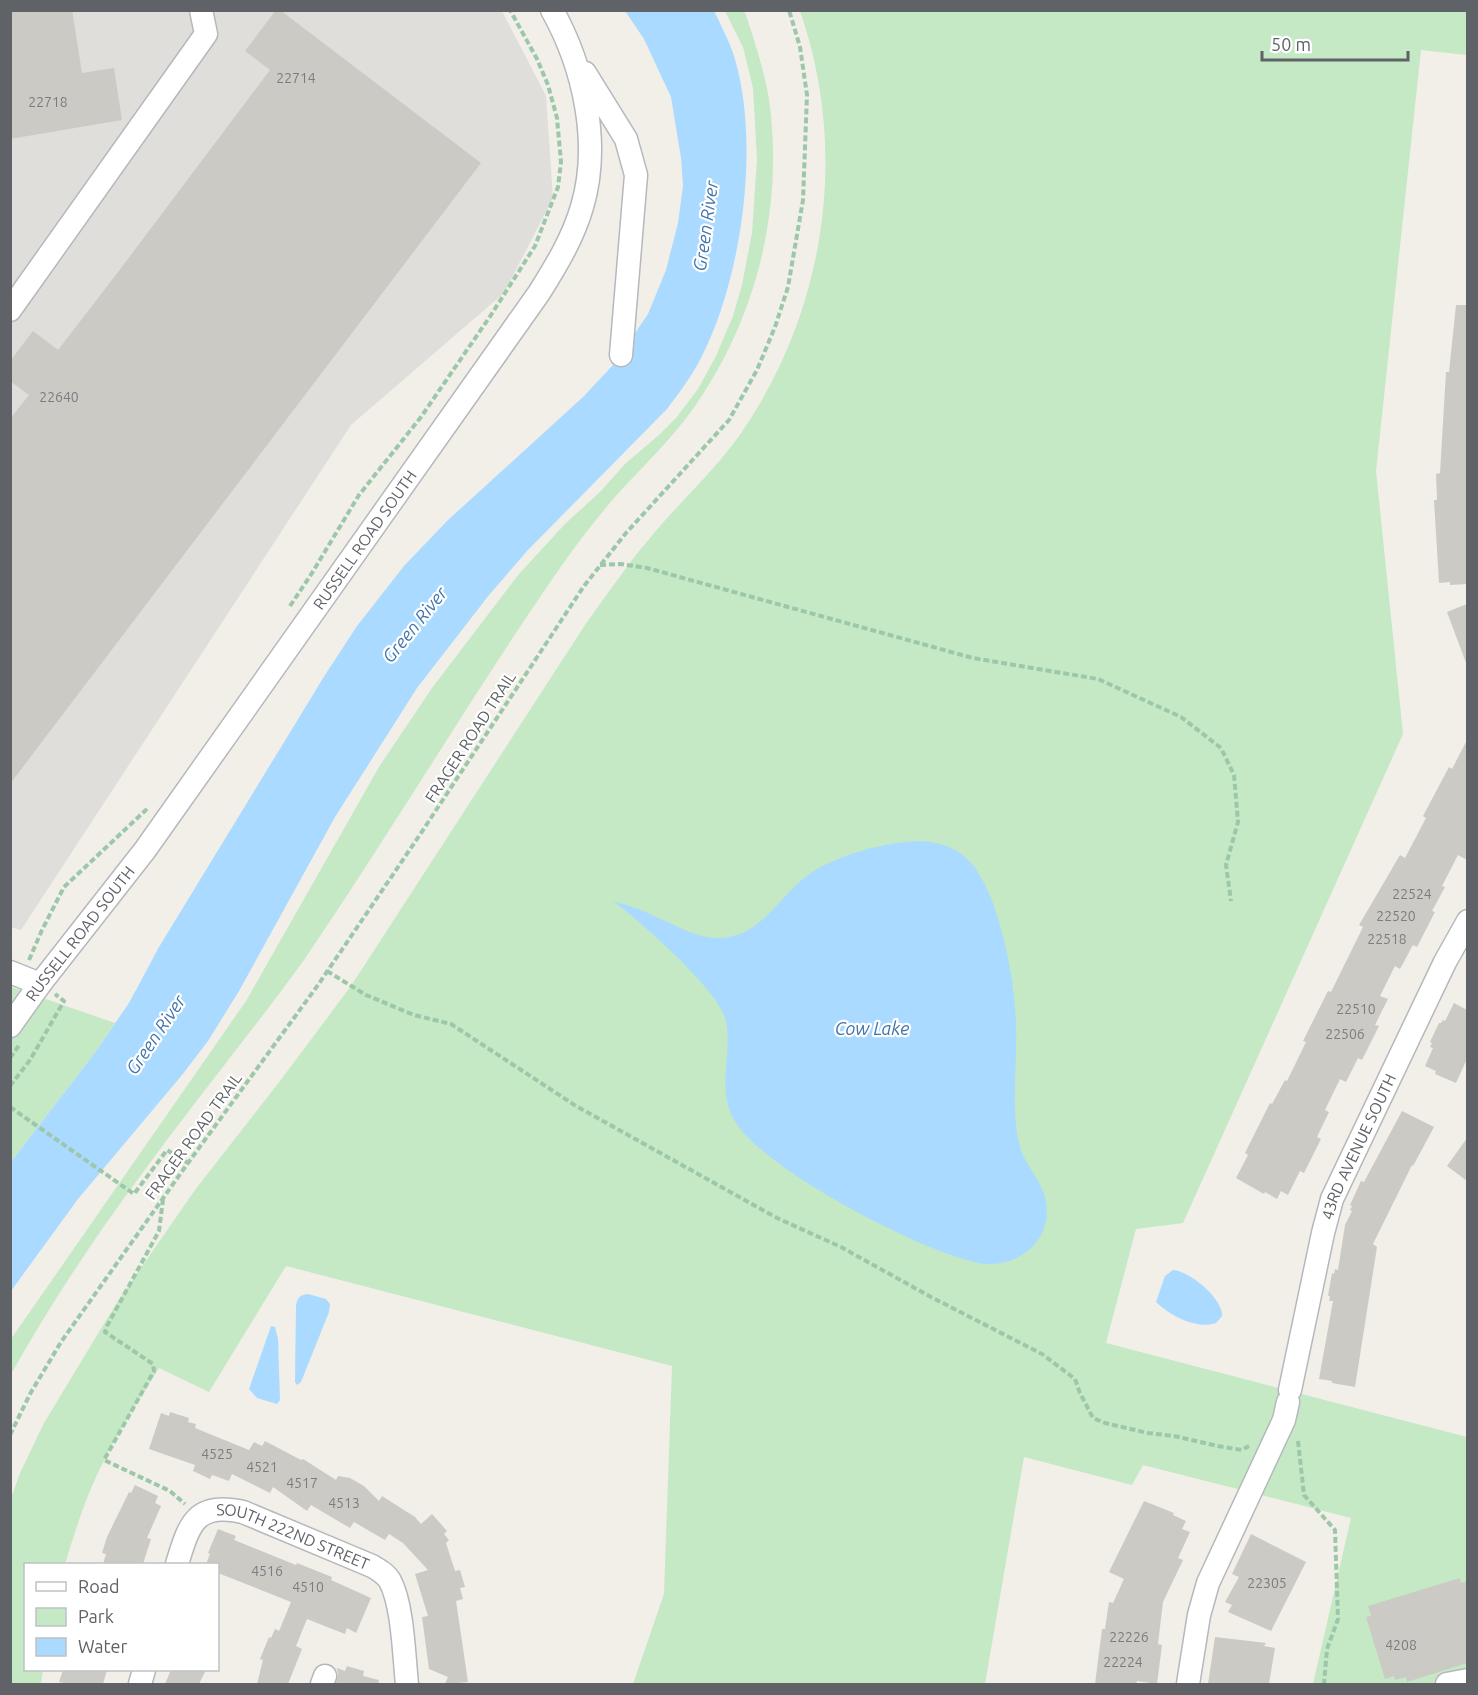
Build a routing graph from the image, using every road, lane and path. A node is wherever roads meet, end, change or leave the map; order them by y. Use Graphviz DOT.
graph roads {
  1 [pos="201,10"];
  2 [pos="510,10"];
  3 [pos="552,10"];
  4 [pos="789,10"];
  5 [pos="574,57"];
  6 [pos="10,310"];
  7 [pos="621,355"];
  8 [pos="600,566"];
  9 [pos="286,612"];
  10 [pos="150,806"];
  11 [pos="1231,902"];
  12 [pos="1467,921"];
  13 [pos="327,971"];
  14 [pos="32,982"];
  15 [pos="10,1026"];
  16 [pos="10,1086"];
  17 [pos="10,1107"];
  18 [pos="188,1163"];
  19 [pos="164,1196"];
  20 [pos="1297,1434"];
  21 [pos="10,1435"];
  22 [pos="1254,1443"];
  23 [pos="198,1516"];
  24 [pos="177,1563"];
  25 [pos="1467,1680"];
  26 [pos="407,1684"];
  27 [pos="1188,1684"];
  28 [pos="1324,1684"];
  29 [pos="1447,1684"];
  1 -- 6 [label="street"];
  2 -- 9 [label="path"];
  3 -- 5 [label="street, RUSSELL ROAD SOUTH"];
  4 -- 8 [label="path, FRAGER ROAD TRAIL"];
  5 -- 7 [label="street"];
  5 -- 14 [label="street, RUSSELL ROAD SOUTH"];
  8 -- 11 [label="path"];
  8 -- 13 [label="path, FRAGER ROAD TRAIL"];
  10 -- 14 [label="path"];
  12 -- 27 [label="street, 43RD AVENUE SOUTH"];
  13 -- 18 [label="path, FRAGER ROAD TRAIL"];
  13 -- 22 [label="path"];
  14 -- 15 [label="street, RUSSELL ROAD SOUTH"];
  14 -- 16 [label="path"];
  17 -- 18 [label="path"];
  18 -- 19 [label="path, FRAGER ROAD TRAIL"];
  19 -- 21 [label="path, FRAGER ROAD TRAIL"];
  19 -- 23 [label="path"];
  20 -- 28 [label="path"];
  23 -- 24 [label="street"];
  23 -- 26 [label="street, SOUTH 222ND STREET"];
  25 -- 29 [label="street"];
}
